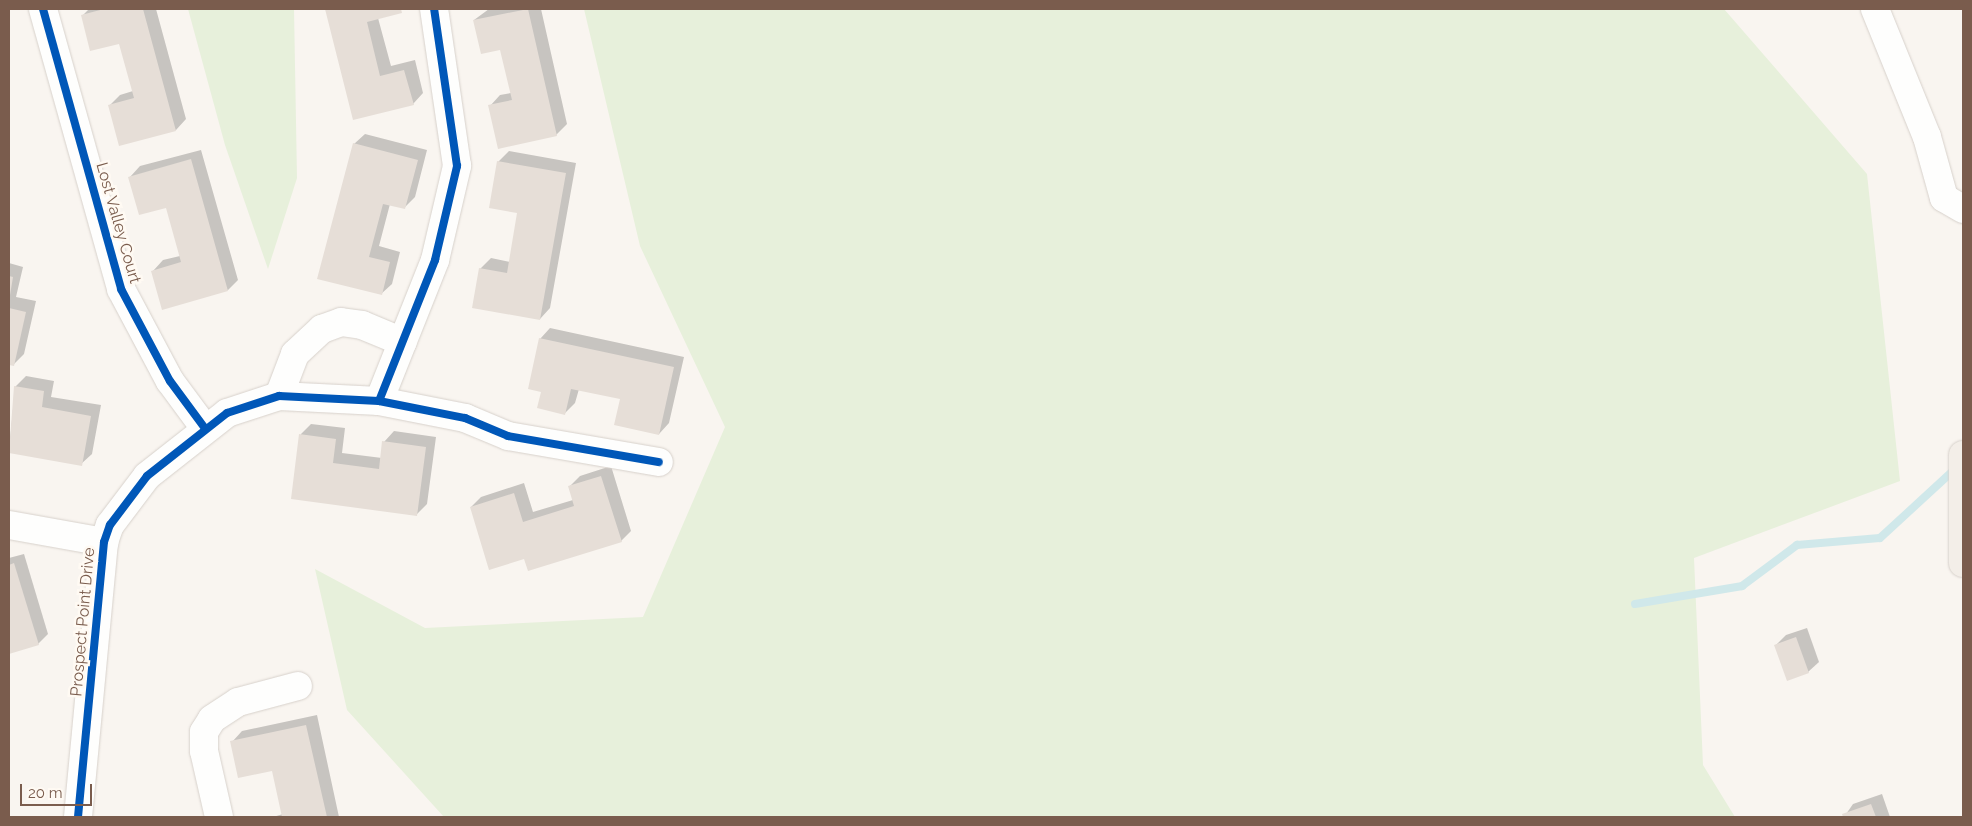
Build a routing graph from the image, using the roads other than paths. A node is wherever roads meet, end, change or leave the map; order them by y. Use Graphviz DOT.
graph roads {
  1 [pos="43,9"];
  2 [pos="434,9"];
  3 [pos="1875,9"];
  4 [pos="1963,209"];
  5 [pos="403,342"];
  6 [pos="279,396"];
  7 [pos="379,401"];
  8 [pos="204,428"];
  9 [pos="1963,455"];
  10 [pos="659,462"];
  11 [pos="9,525"];
  12 [pos="104,542"];
  13 [pos="1963,564"];
  14 [pos="298,686"];
  15 [pos="78,817"];
  16 [pos="218,817"];
  1 -- 8 [label="street, Lost Valley Court"];
  2 -- 5 [label="street"];
  3 -- 4 [label="street"];
  5 -- 6 [label="street"];
  5 -- 7 [label="street"];
  6 -- 7 [label="street, Prospect Point Drive"];
  6 -- 8 [label="street, Prospect Point Drive"];
  7 -- 10 [label="street, Prospect Point Drive"];
  8 -- 12 [label="street, Prospect Point Drive"];
  9 -- 13 [label="main road"];
  11 -- 12 [label="street"];
  12 -- 15 [label="street, Prospect Point Drive"];
  14 -- 16 [label="street"];
}
